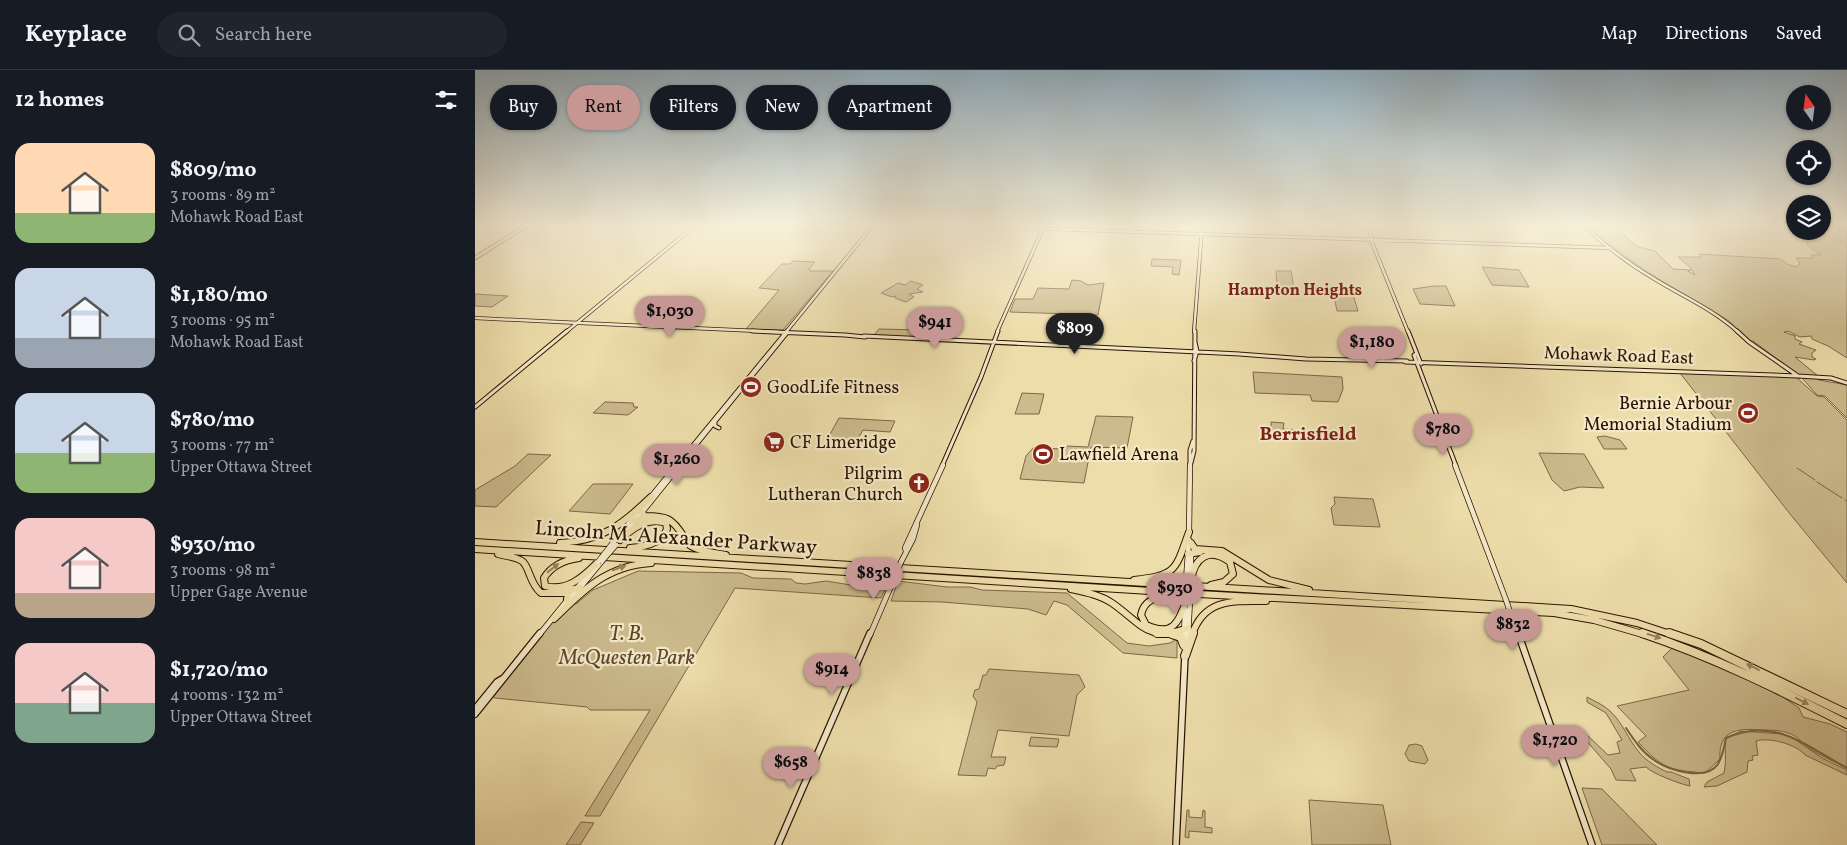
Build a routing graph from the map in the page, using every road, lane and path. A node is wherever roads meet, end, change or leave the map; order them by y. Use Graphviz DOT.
graph roads {
  1 [pos="653,260"];
  2 [pos="845,260"];
  3 [pos="1029,260"];
  4 [pos="1200,260"];
  5 [pos="1380,260"];
  6 [pos="1628,260"];
  7 [pos="584,316"];
  8 [pos="475,318"];
  9 [pos="558,322"];
  10 [pos="575,323"];
  11 [pos="596,324"];
  12 [pos="785,333"];
  13 [pos="845,336"];
  14 [pos="864,336"];
  15 [pos="994,343"];
  16 [pos="991,350"];
  17 [pos="1195,351"];
  18 [pos="1419,363"];
  19 [pos="1798,376"];
  20 [pos="1847,383"];
  21 [pos="475,407"];
  22 [pos="715,423"];
  23 [pos="719,428"];
  24 [pos="692,446"];
  25 [pos="687,458"];
  26 [pos="677,471"];
  27 [pos="667,476"];
  28 [pos="653,496"];
  29 [pos="642,513"];
  30 [pos="666,518"];
  31 [pos="634,520"];
  32 [pos="1190,538"];
  33 [pos="475,542"];
  34 [pos="616,543"];
  35 [pos="477,549"];
  36 [pos="603,549"];
  37 [pos="1215,550"];
  38 [pos="1189,554"];
  39 [pos="616,557"];
  40 [pos="737,558"];
  41 [pos="600,562"];
  42 [pos="753,566"];
  43 [pos="1188,580"];
  44 [pos="1050,582"];
  45 [pos="1166,585"];
  46 [pos="536,589"];
  47 [pos="577,589"];
  48 [pos="1199,594"];
  49 [pos="1328,594"];
  50 [pos="567,599"];
  51 [pos="1188,601"];
  52 [pos="1333,601"];
  53 [pos="554,620"];
  54 [pos="1186,629"];
  55 [pos="543,630"];
  56 [pos="1172,634"];
  57 [pos="1185,646"];
  58 [pos="1185,656"];
  59 [pos="502,679"];
  60 [pos="475,709"];
  61 [pos="475,714"];
  62 [pos="1845,718"];
  63 [pos="778,845"];
  64 [pos="1175,845"];
  65 [pos="1592,845"];
  1 -- 7 [label="main road"];
  2 -- 12 [label="main road"];
  3 -- 15 [label="main road"];
  4 -- 17 [label="main road"];
  5 -- 18 [label="main road"];
  6 -- 19 [label="main road"];
  7 -- 10 [label="main road"];
  8 -- 9 [label="main road, Mohawk Road East"];
  9 -- 10 [label="main road, Mohawk Road East"];
  10 -- 11 [label="main road, Mohawk Road East"];
  10 -- 21 [label="main road"];
  11 -- 12 [label="main road, Mohawk Road East"];
  12 -- 13 [label="main road, Mohawk Road East"];
  12 -- 22 [label="main road"];
  12 -- 24 [label="main road"];
  13 -- 14 [label="main road, Mohawk Road East"];
  14 -- 15 [label="main road, Mohawk Road East"];
  15 -- 16 [label="main road"];
  15 -- 17 [label="main road, Mohawk Road East"];
  16 -- 63 [label="main road, bridge"];
  17 -- 18 [label="main road, Mohawk Road East"];
  17 -- 32 [label="main road"];
  18 -- 19 [label="main road, Mohawk Road East"];
  18 -- 65 [label="main road, bridge"];
  19 -- 20 [label="main road, Mohawk Road East"];
  22 -- 23 [label="main road"];
  22 -- 25 [label="main road"];
  24 -- 25 [label="main road"];
  24 -- 27 [label="main road"];
  25 -- 26 [label="main road"];
  26 -- 27 [label="main road"];
  26 -- 28 [label="main road"];
  27 -- 28 [label="main road"];
  28 -- 29 [label="main road"];
  28 -- 31 [label="main road"];
  28 -- 33 [label="highway"];
  29 -- 30 [label="highway"];
  29 -- 31 [label="main road"];
  30 -- 31 [label="highway"];
  30 -- 40 [label="highway"];
  31 -- 34 [label="main road"];
  31 -- 34 [label="main road"];
  32 -- 37 [label="highway"];
  32 -- 38 [label="main road"];
  32 -- 44 [label="highway"];
  33 -- 36 [label="highway, Lincoln M. Alexander Parkway"];
  34 -- 36 [label="highway"];
  34 -- 41 [label="main road, bridge"];
  35 -- 39 [label="highway, Lincoln M. Alexander Parkway"];
  35 -- 46 [label="highway"];
  36 -- 40 [label="highway, Lincoln M. Alexander Parkway"];
  37 -- 38 [label="highway"];
  37 -- 49 [label="highway"];
  38 -- 43 [label="main road"];
  41 -- 39 [label="highway, one-way"];
  39 -- 42 [label="highway, Lincoln M. Alexander Parkway"];
  40 -- 44 [label="highway, Lincoln M. Alexander Parkway"];
  41 -- 47 [label="main road"];
  42 -- 44 [label="highway, Lincoln M. Alexander Parkway"];
  53 -- 42 [label="highway, one-way"];
  43 -- 45 [label="highway"];
  43 -- 51 [label="main road, bridge"];
  44 -- 45 [label="highway, Lincoln M. Alexander Parkway"];
  44 -- 48 [label="highway, Lincoln M. Alexander Parkway"];
  44 -- 56 [label="highway"];
  45 -- 49 [label="highway, Lincoln M. Alexander Parkway"];
  46 -- 47 [label="highway"];
  46 -- 50 [label="highway"];
  47 -- 50 [label="main road"];
  47 -- 53 [label="main road"];
  48 -- 51 [label="highway"];
  48 -- 52 [label="highway, Lincoln M. Alexander Parkway"];
  62 -- 49 [label="highway, Lincoln M. Alexander Parkway, one-way"];
  50 -- 55 [label="main road"];
  51 -- 54 [label="main road"];
  52 -- 58 [label="highway"];
  52 -- 62 [label="highway, Lincoln M. Alexander Parkway, one-way"];
  53 -- 55 [label="main road"];
  54 -- 56 [label="highway"];
  54 -- 57 [label="main road"];
  55 -- 59 [label="main road"];
  56 -- 57 [label="highway"];
  57 -- 58 [label="main road"];
  58 -- 64 [label="main road"];
  59 -- 60 [label="main road"];
  59 -- 61 [label="main road"];
}
